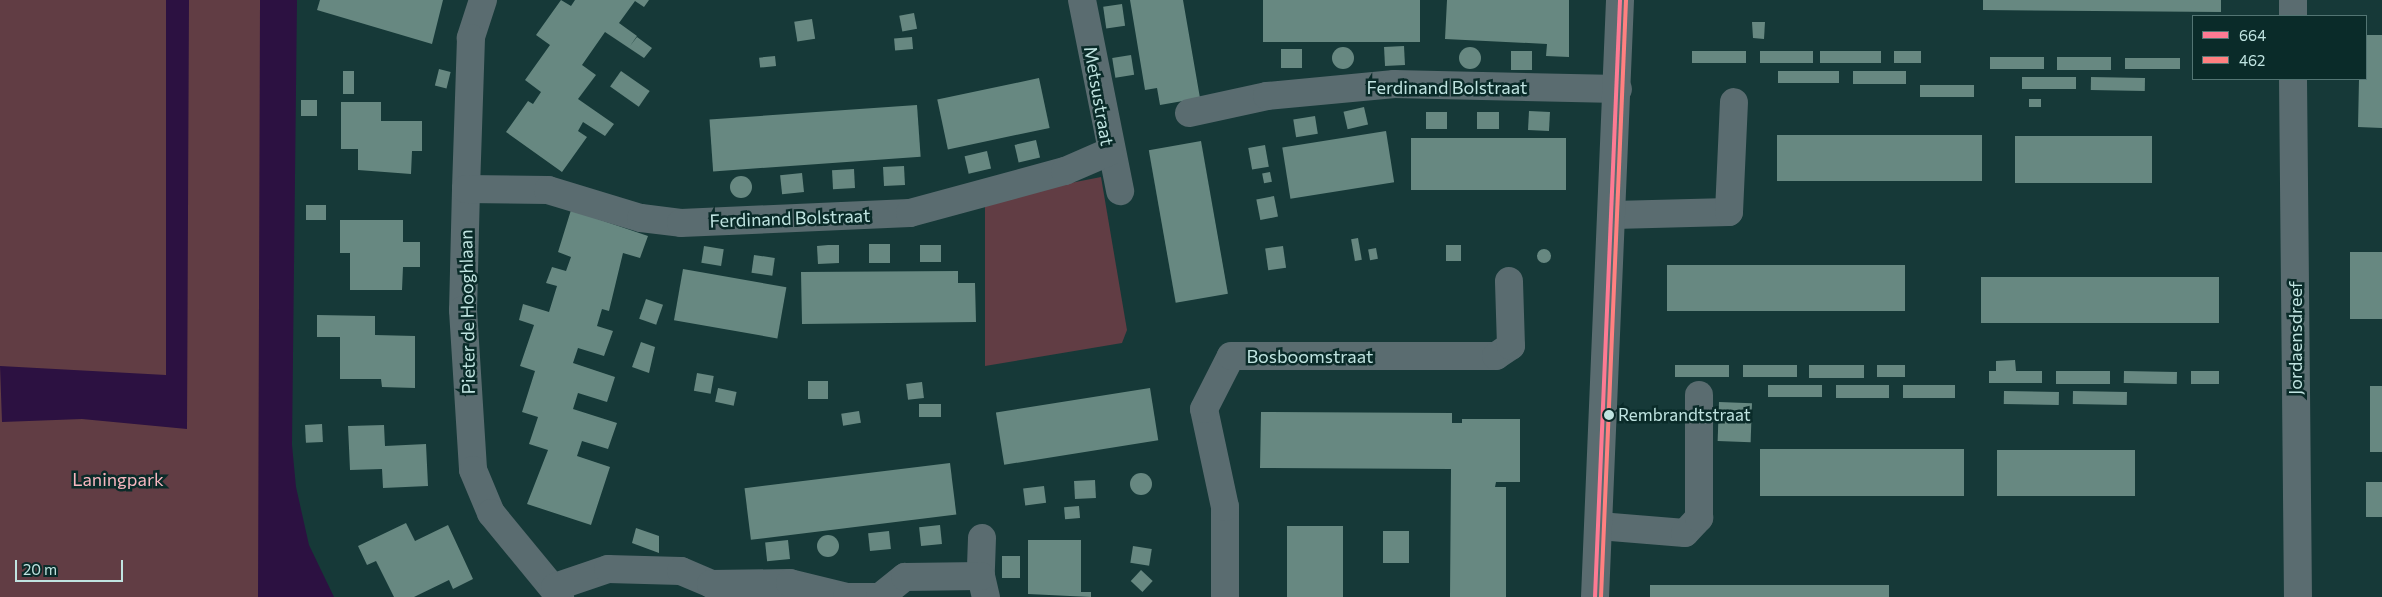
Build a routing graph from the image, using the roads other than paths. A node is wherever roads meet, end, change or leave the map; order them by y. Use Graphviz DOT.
graph roads {
  1 [pos="483,0"];
  2 [pos="1082,0"];
  3 [pos="1620,0"];
  4 [pos="2293,0"];
  5 [pos="2293,15"];
  6 [pos="2293,80"];
  7 [pos="1618,89"];
  8 [pos="1734,102"];
  9 [pos="1189,113"];
  10 [pos="1109,152"];
  11 [pos="466,189"];
  12 [pos="1120,191"];
  13 [pos="1614,215"];
  14 [pos="1509,281"];
  15 [pos="1699,395"];
  16 [pos="1599,526"];
  17 [pos="982,538"];
  18 [pos="984,586"];
  19 [pos="557,592"];
  20 [pos="1225,597"];
  21 [pos="1595,597"];
  22 [pos="2298,597"];
  1 -- 11 [label="street, Pieter de Hooghlaan"];
  2 -- 10 [label="street, Metsustraat"];
  3 -- 7 [label="street"];
  4 -- 5 [label="street"];
  6 -- 22 [label="street, Jordaensdreef"];
  7 -- 9 [label="street, Ferdinand Bolstraat"];
  7 -- 13 [label="street"];
  8 -- 13 [label="street"];
  10 -- 11 [label="street, Ferdinand Bolstraat"];
  10 -- 12 [label="street, Metsustraat"];
  11 -- 19 [label="street, Pieter de Hooghlaan"];
  13 -- 16 [label="street"];
  14 -- 20 [label="street, Bosboomstraat"];
  15 -- 16 [label="street"];
  16 -- 21 [label="street"];
  17 -- 18 [label="street"];
  18 -- 19 [label="street"];
}
